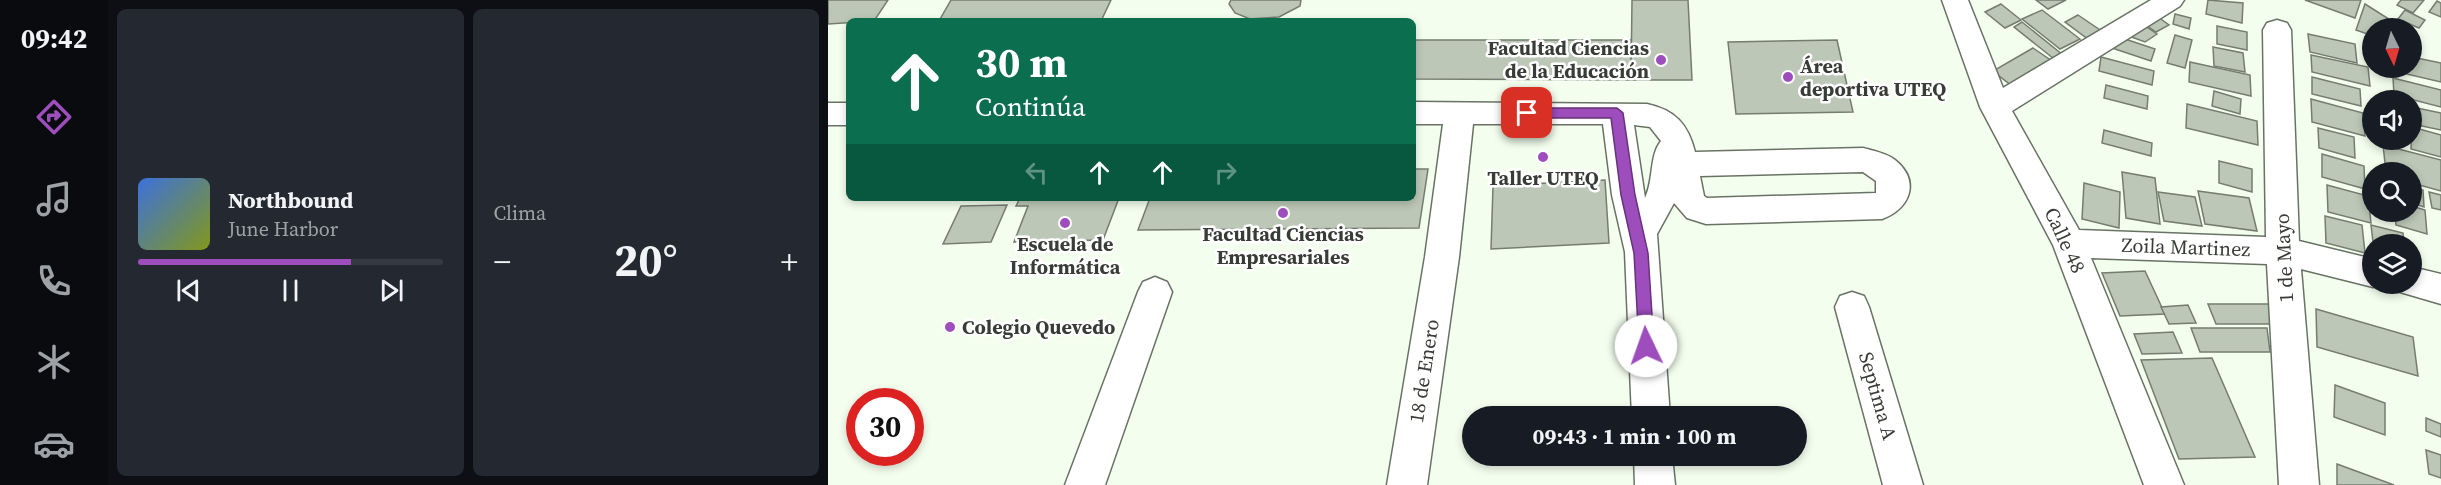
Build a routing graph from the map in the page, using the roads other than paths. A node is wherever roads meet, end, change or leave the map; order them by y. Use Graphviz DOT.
graph roads {
  1 [pos="2171,0"];
  2 [pos="1959,1"];
  3 [pos="2277,30"];
  4 [pos="1995,107"];
  5 [pos="1416,113"];
  6 [pos="1459,113"];
  7 [pos="1617,113"];
  8 [pos="828,114"];
  9 [pos="846,114"];
  10 [pos="1674,132"];
  11 [pos="1681,164"];
  12 [pos="2069,243"];
  13 [pos="2283,251"];
  14 [pos="1641,253"];
  15 [pos="2362,270"];
  16 [pos="2422,284"];
  17 [pos="2441,289"];
  18 [pos="1155,292"];
  19 [pos="1852,307"];
  20 [pos="1650,406"];
  21 [pos="1654,466"];
  22 [pos="1085,485"];
  23 [pos="1407,485"];
  24 [pos="1655,485"];
  25 [pos="1903,485"];
  26 [pos="2164,485"];
  27 [pos="2299,485"];
  1 -- 4 [label="street"];
  2 -- 4 [label="street, Calle 48"];
  3 -- 13 [label="street, 1 de Mayo"];
  4 -- 12 [label="street, Calle 48"];
  5 -- 6 [label="street"];
  6 -- 7 [label="street"];
  6 -- 23 [label="street, 18 de Enero"];
  7 -- 10 [label="street"];
  7 -- 14 [label="street"];
  8 -- 9 [label="street"];
  10 -- 11 [label="street"];
  10 -- 14 [label="street"];
  11 -- 11 [label="street"];
  12 -- 13 [label="street, Zoila Martinez"];
  12 -- 26 [label="street, Calle 48"];
  13 -- 15 [label="street, Zoila Martinez"];
  13 -- 27 [label="street, 1 de Mayo"];
  14 -- 20 [label="street"];
  16 -- 17 [label="street"];
  18 -- 22 [label="street"];
  19 -- 25 [label="street, Septima A"];
  21 -- 24 [label="street"];
}
